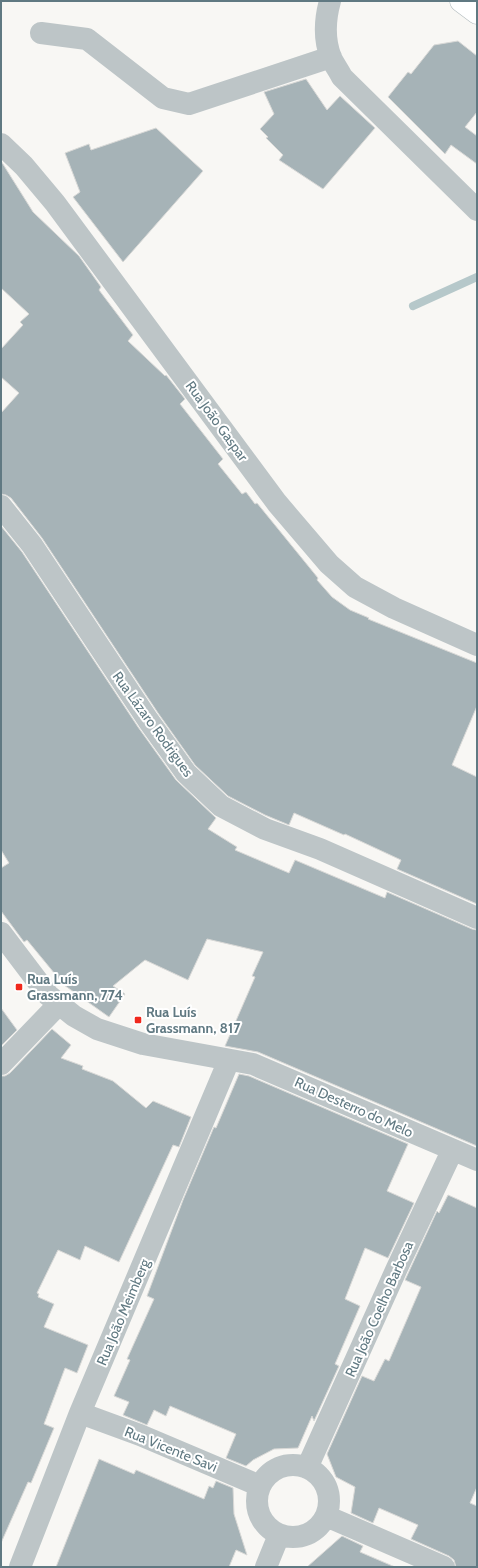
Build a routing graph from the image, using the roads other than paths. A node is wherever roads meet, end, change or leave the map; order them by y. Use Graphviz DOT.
graph roads {
  1 [pos="330,1"];
  2 [pos="461,1"];
  3 [pos="477,13"];
  4 [pos="41,32"];
  5 [pos="331,57"];
  6 [pos="1,144"];
  7 [pos="477,210"];
  8 [pos="1,506"];
  9 [pos="477,646"];
  10 [pos="477,918"];
  11 [pos="1,933"];
  12 [pos="59,1004"];
  13 [pos="229,1060"];
  14 [pos="1,1064"];
  15 [pos="452,1151"];
  16 [pos="477,1160"];
  17 [pos="80,1413"];
  18 [pos="307,1468"];
  19 [pos="260,1486"];
  20 [pos="326,1516"];
  21 [pos="279,1535"];
  22 [pos="20,1567"];
  23 [pos="266,1567"];
  24 [pos="444,1567"];
  1 -- 5 [label="street"];
  2 -- 3 [label="main road"];
  4 -- 5 [label="street"];
  5 -- 7 [label="street"];
  6 -- 9 [label="street, Rua João Gaspar"];
  8 -- 10 [label="street, Rua Lázaro Rodrigues"];
  11 -- 12 [label="street, Rua Desterro do Melo"];
  12 -- 13 [label="street, Rua Desterro do Melo"];
  12 -- 14 [label="street"];
  13 -- 15 [label="street, Rua Desterro do Melo"];
  13 -- 17 [label="street, Rua João Meimberg"];
  15 -- 16 [label="street, Rua Desterro do Melo"];
  15 -- 18 [label="street, Rua João Coelho Barbosa"];
  17 -- 19 [label="street, Rua Vicente Savi"];
  17 -- 22 [label="street, Rua João Meimberg"];
  18 -- 19 [label="street"];
  18 -- 20 [label="street"];
  19 -- 21 [label="street"];
  20 -- 21 [label="street"];
  20 -- 24 [label="street"];
  21 -- 23 [label="street"];
}
